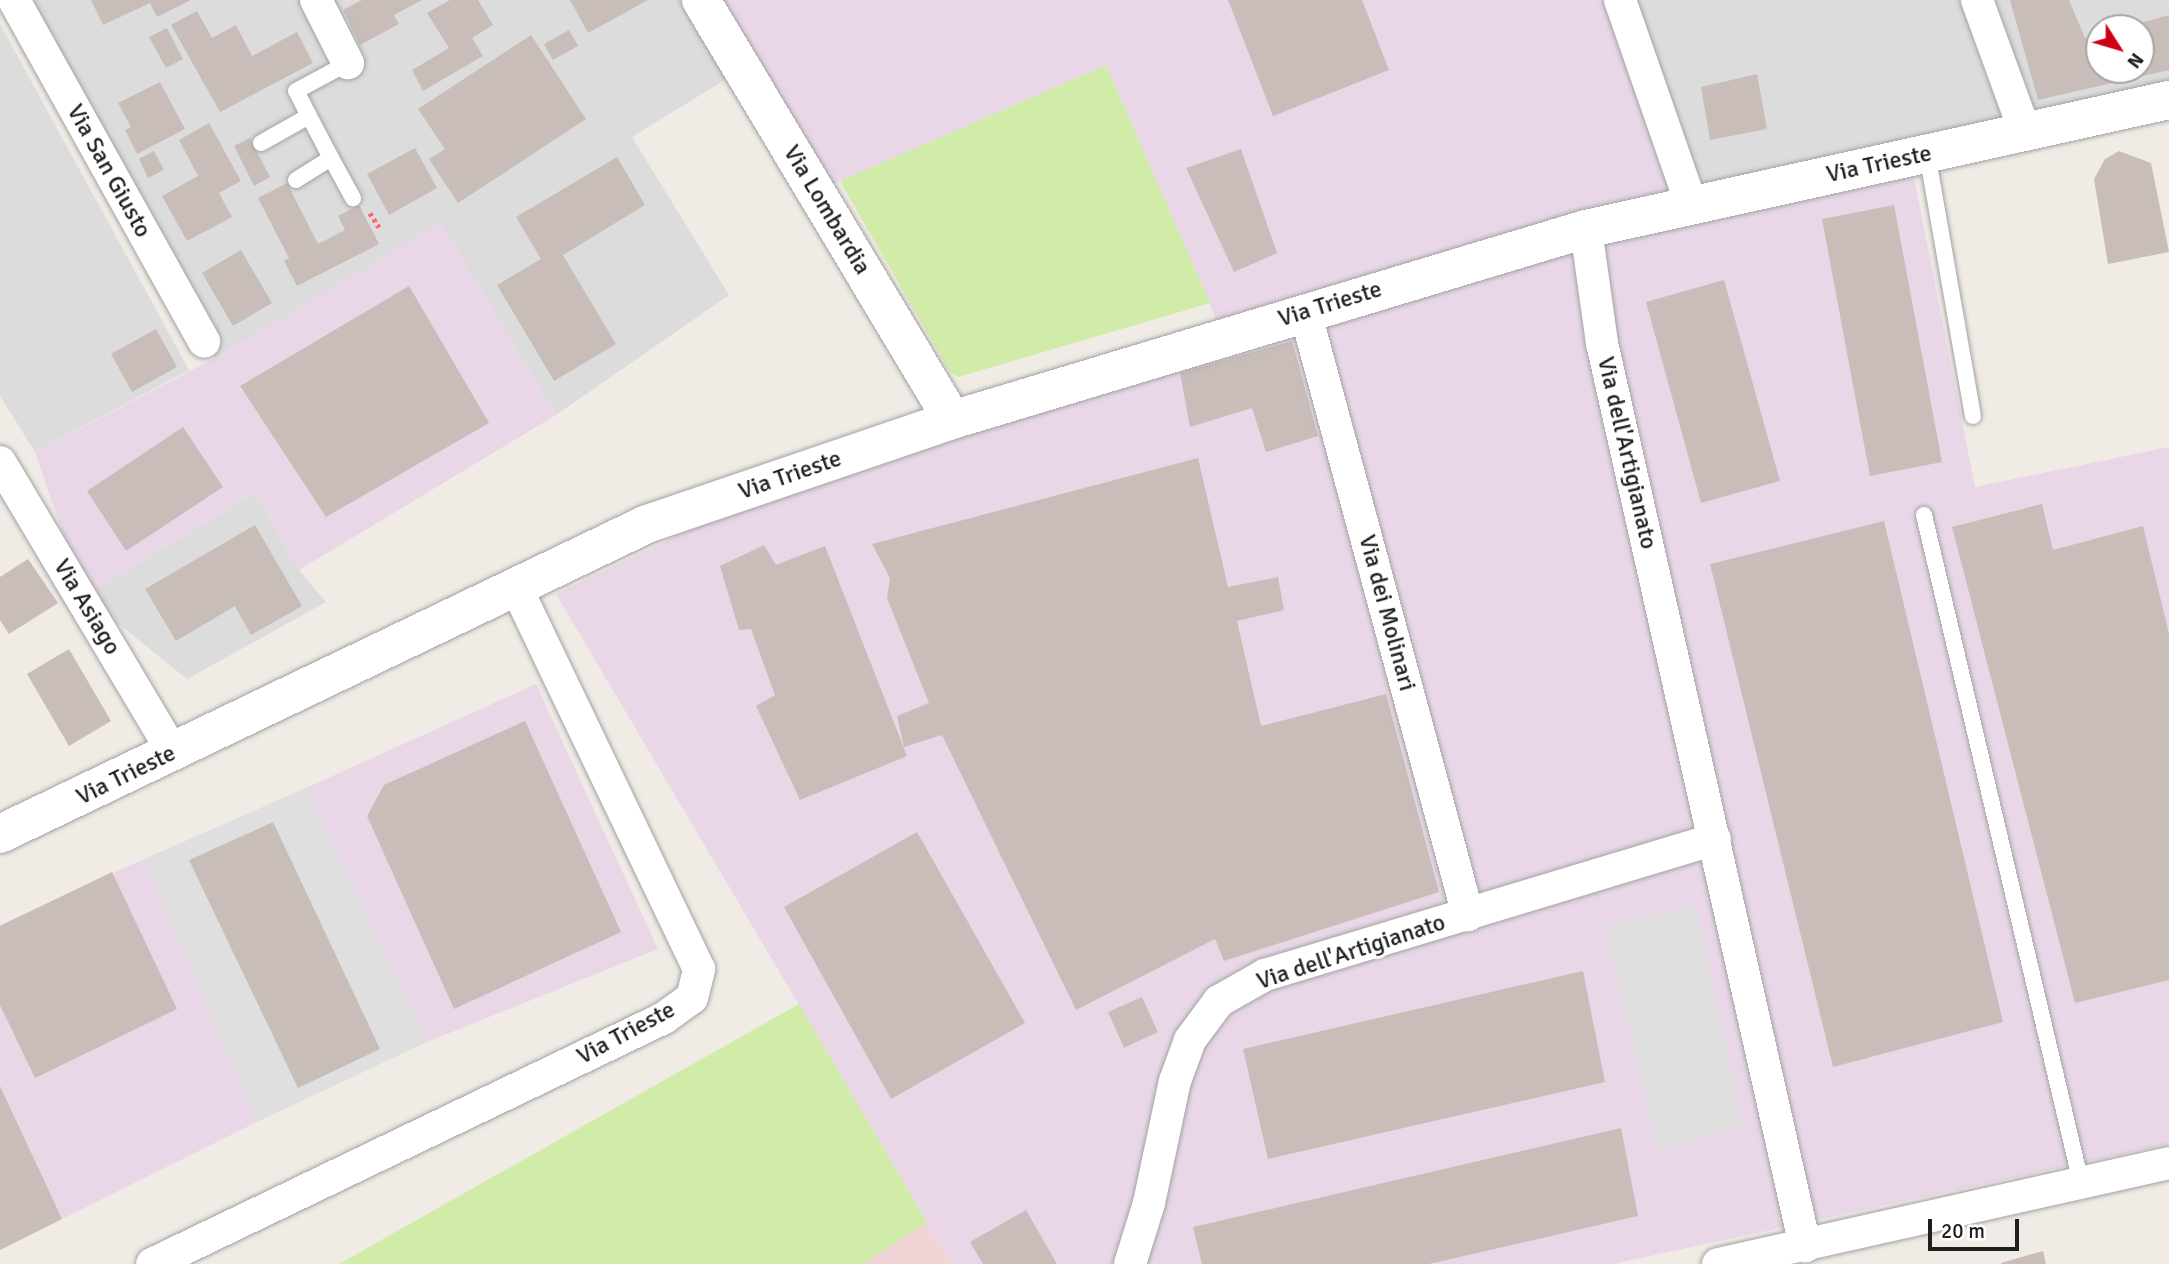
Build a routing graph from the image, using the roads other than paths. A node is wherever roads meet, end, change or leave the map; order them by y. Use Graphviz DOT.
graph roads {
  1 [pos="13,0"];
  2 [pos="316,0"];
  3 [pos="701,0"];
  4 [pos="1620,0"];
  5 [pos="1977,0"];
  6 [pos="348,62"];
  7 [pos="2169,100"];
  8 [pos="309,116"];
  9 [pos="2025,132"];
  10 [pos="261,143"];
  11 [pos="1927,153"];
  12 [pos="331,158"];
  13 [pos="296,180"];
  14 [pos="353,198"];
  15 [pos="1691,204"];
  16 [pos="1586,229"];
  17 [pos="1305,311"];
  18 [pos="204,342"];
  19 [pos="1973,416"];
  20 [pos="952,420"];
  21 [pos="0,462"];
  22 [pos="1924,515"];
  23 [pos="516,587"];
  24 [pos="173,752"];
  25 [pos="0,834"];
  26 [pos="1715,839"];
  27 [pos="1468,915"];
  28 [pos="2169,1163"];
  29 [pos="2081,1183"];
  30 [pos="1805,1246"];
  31 [pos="152,1264"];
  32 [pos="1130,1264"];
  33 [pos="1718,1264"];
  1 -- 18 [label="street, Via San Giusto"];
  2 -- 6 [label="street"];
  3 -- 20 [label="street, Via Lombardia"];
  4 -- 15 [label="street"];
  5 -- 9 [label="street"];
  6 -- 8 [label="lane"];
  7 -- 9 [label="street, Via Trieste"];
  8 -- 10 [label="lane"];
  8 -- 12 [label="lane"];
  9 -- 11 [label="street, Via Trieste"];
  11 -- 15 [label="street, Via Trieste"];
  11 -- 19 [label="lane"];
  12 -- 13 [label="lane"];
  12 -- 14 [label="lane"];
  15 -- 16 [label="street, Via Trieste"];
  16 -- 17 [label="street, Via Trieste"];
  16 -- 26 [label="street, Via dell'Artigianato"];
  17 -- 20 [label="street, Via Trieste"];
  17 -- 27 [label="street, Via dei Molinari"];
  20 -- 23 [label="street, Via Trieste"];
  21 -- 24 [label="street, Via Asiago"];
  22 -- 29 [label="lane"];
  23 -- 24 [label="street, Via Trieste"];
  23 -- 31 [label="street, Via Trieste"];
  24 -- 25 [label="street, Via Trieste"];
  26 -- 27 [label="street, Via dell'Artigianato"];
  26 -- 30 [label="street, Via dell'Artigianato"];
  27 -- 32 [label="street, Via dell'Artigianato"];
  28 -- 29 [label="street"];
  29 -- 30 [label="street"];
  30 -- 33 [label="street"];
}
